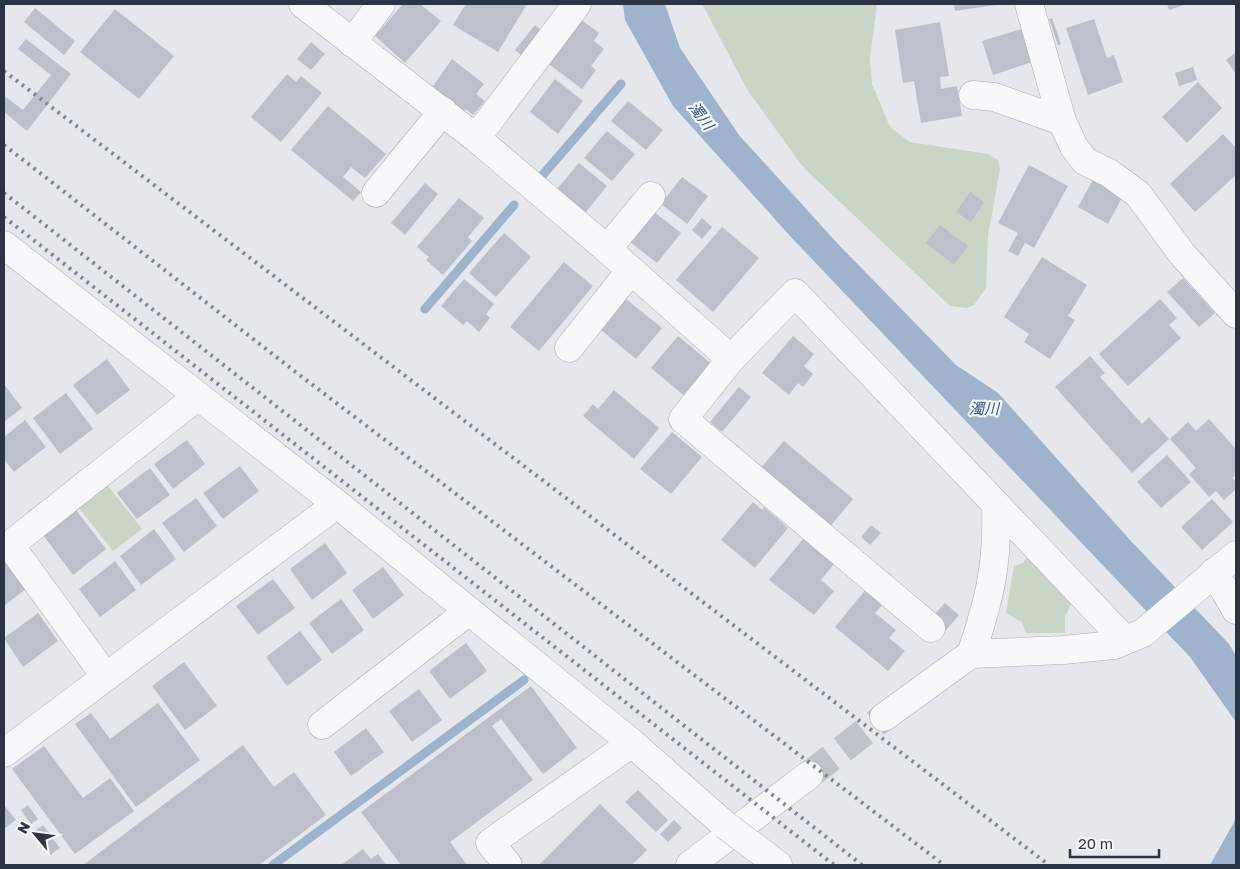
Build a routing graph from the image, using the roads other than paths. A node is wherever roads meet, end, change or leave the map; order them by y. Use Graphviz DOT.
graph roads {
  1 [pos="303,4"];
  2 [pos="380,4"];
  3 [pos="577,4"];
  4 [pos="1029,4"];
  5 [pos="352,42"];
  6 [pos="973,95"];
  7 [pos="443,111"];
  8 [pos="1062,121"];
  9 [pos="476,138"];
  10 [pos="376,193"];
  11 [pos="651,196"];
  12 [pos="607,249"];
  13 [pos="7,252"];
  14 [pos="631,270"];
  15 [pos="1236,314"];
  16 [pos="569,348"];
  17 [pos="731,359"];
  18 [pos="198,396"];
  19 [pos="337,504"];
  20 [pos="996,505"];
  21 [pos="1236,555"];
  22 [pos="1208,577"];
  23 [pos="1236,610"];
  24 [pos="469,611"];
  25 [pos="931,628"];
  26 [pos="1134,637"];
  27 [pos="971,654"];
  28 [pos="106,677"];
  29 [pos="884,717"];
  30 [pos="322,725"];
  31 [pos="632,743"];
  32 [pos="4,753"];
  33 [pos="809,775"];
  34 [pos="508,865"];
  35 [pos="690,865"];
  36 [pos="778,865"];
  1 -- 5 [label="street"];
  2 -- 5 [label="street"];
  3 -- 9 [label="street"];
  4 -- 8 [label="street"];
  5 -- 7 [label="street"];
  6 -- 8 [label="street"];
  7 -- 9 [label="street"];
  7 -- 10 [label="street"];
  8 -- 15 [label="street"];
  9 -- 12 [label="street"];
  11 -- 12 [label="street"];
  12 -- 14 [label="street"];
  13 -- 18 [label="street"];
  14 -- 16 [label="street"];
  14 -- 17 [label="street"];
  17 -- 20 [label="street"];
  17 -- 25 [label="street"];
  18 -- 19 [label="street"];
  18 -- 28 [label="street"];
  19 -- 24 [label="street"];
  19 -- 28 [label="street"];
  20 -- 26 [label="street"];
  20 -- 27 [label="street"];
  21 -- 22 [label="street"];
  22 -- 23 [label="street"];
  22 -- 26 [label="street"];
  24 -- 30 [label="street"];
  24 -- 31 [label="street"];
  26 -- 27 [label="street"];
  27 -- 29 [label="street"];
  28 -- 32 [label="street"];
  31 -- 34 [label="street"];
  31 -- 36 [label="street, bridge"];
  33 -- 35 [label="street"];
}
